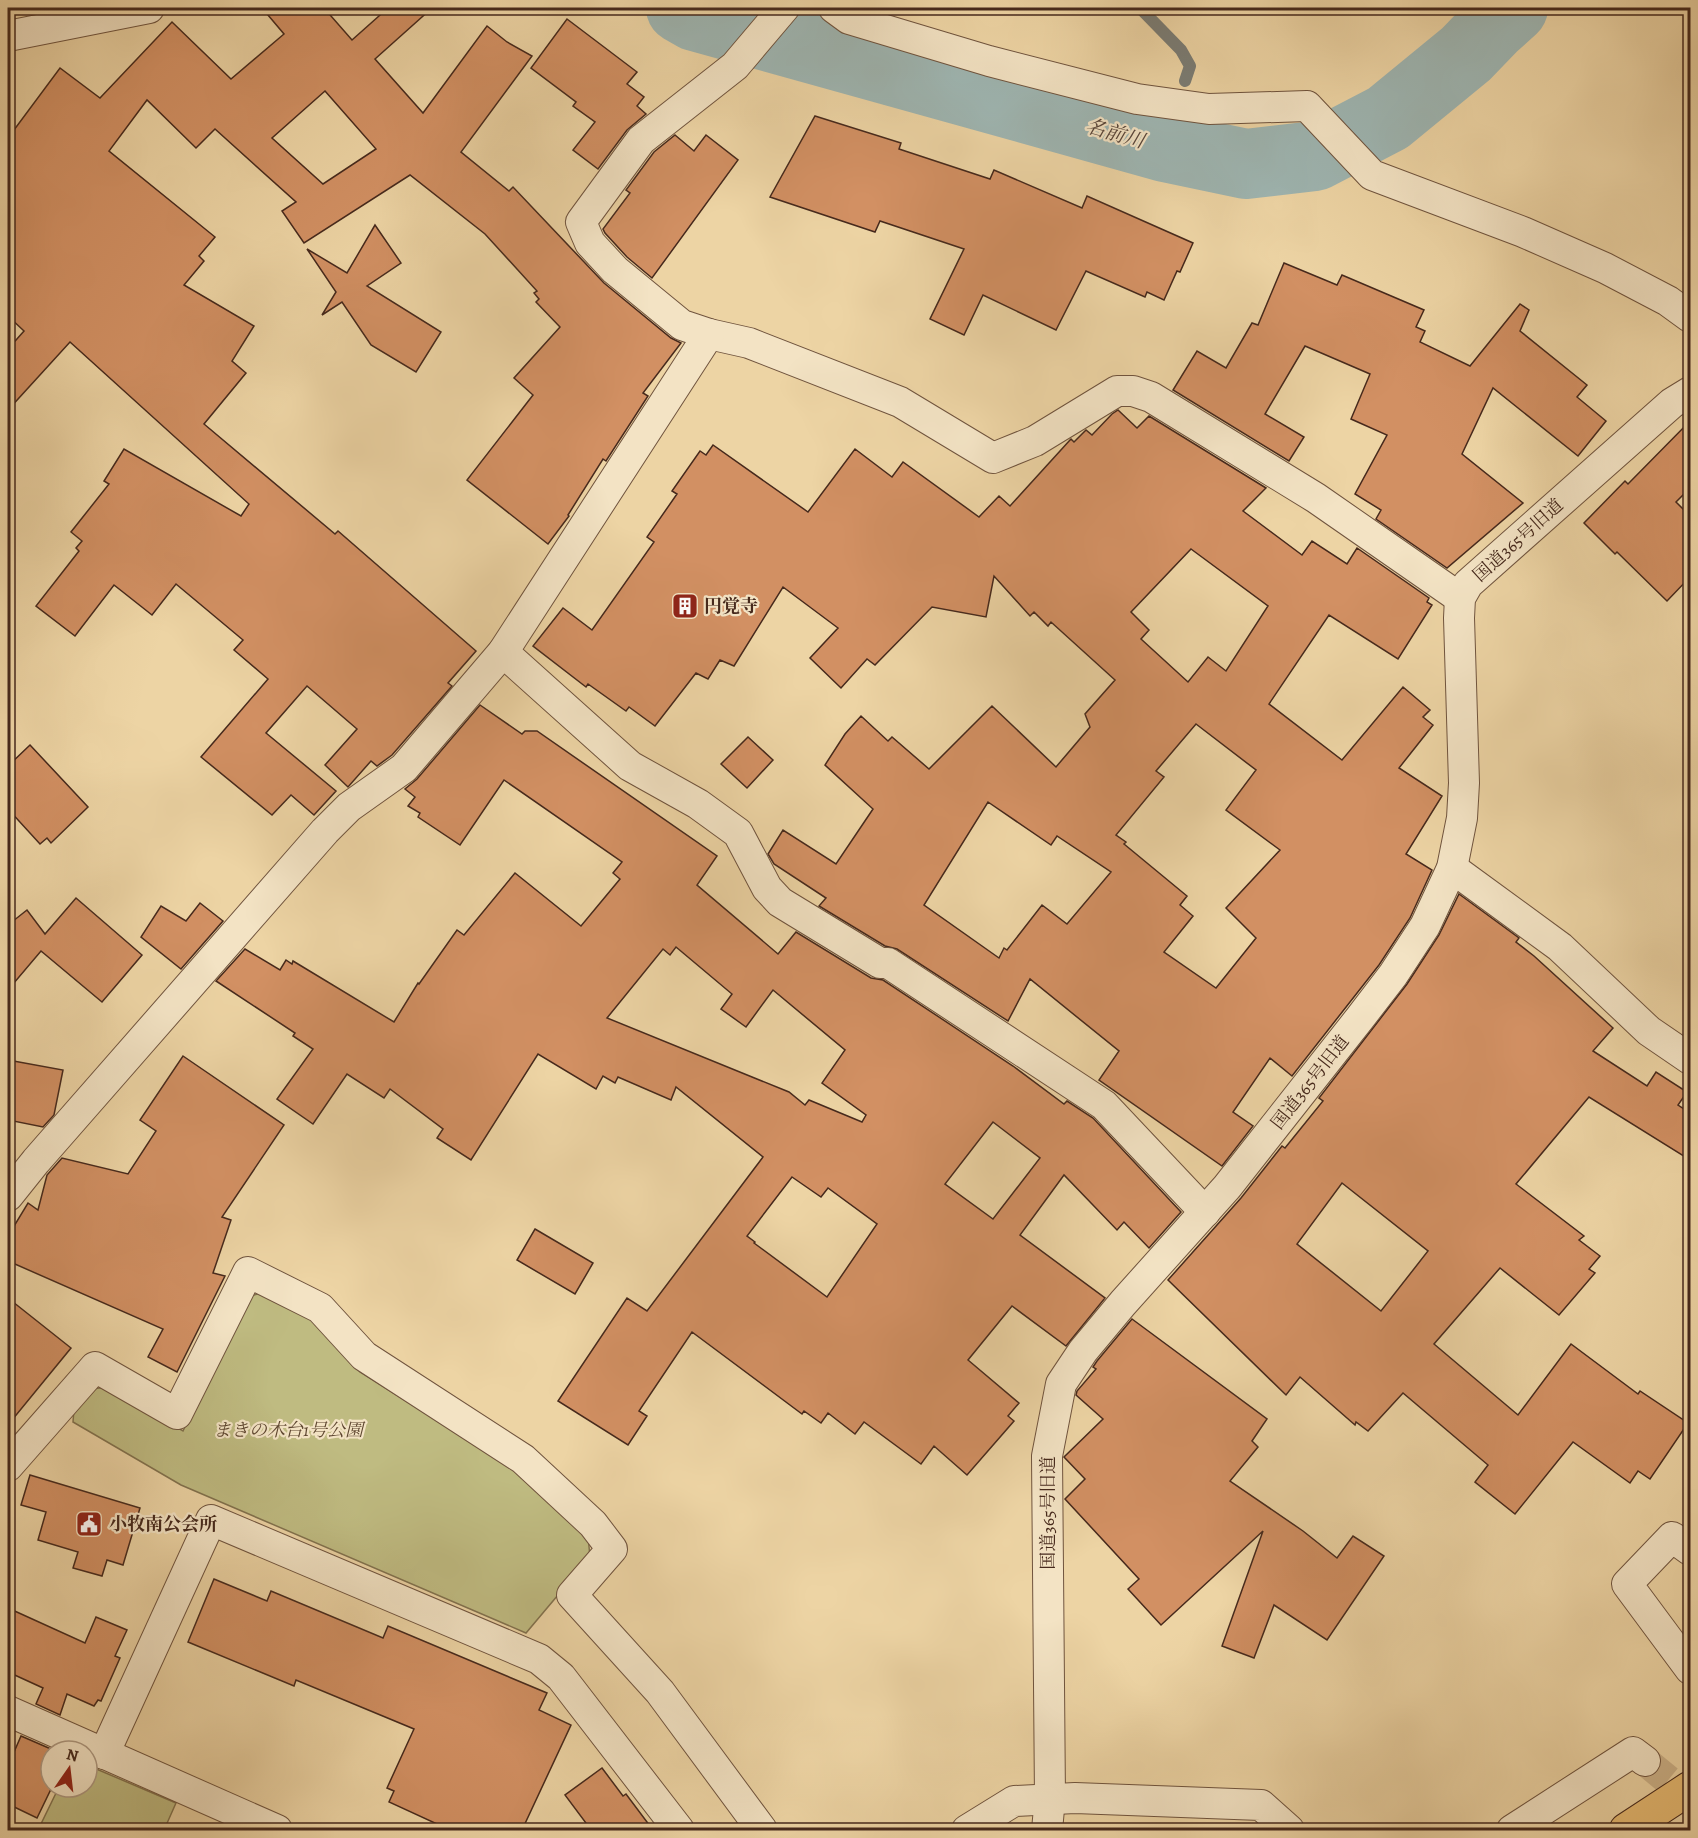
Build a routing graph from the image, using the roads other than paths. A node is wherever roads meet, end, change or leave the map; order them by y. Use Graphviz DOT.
graph roads {
  1 [pos="149,8"];
  2 [pos="784,8"];
  3 [pos="834,8"];
  4 [pos="8,36"];
  5 [pos="1690,317"];
  6 [pos="709,334"];
  7 [pos="1690,392"];
  8 [pos="1460,598"];
  9 [pos="503,652"];
  10 [pos="1452,868"];
  11 [pos="1690,1059"];
  12 [pos="8,1196"];
  13 [pos="1205,1212"];
  14 [pos="8,1467"];
  15 [pos="1690,1550"];
  16 [pos="1690,1669"];
  17 [pos="8,1711"];
  18 [pos="104,1754"];
  19 [pos="1645,1761"];
  20 [pos="1690,1788"];
  21 [pos="1050,1798"];
  22 [pos="277,1830"];
  23 [pos="679,1830"];
  24 [pos="762,1830"];
  25 [pos="967,1830"];
  26 [pos="1047,1830"];
  27 [pos="1289,1830"];
  28 [pos="1512,1830"];
  29 [pos="1626,1830"];
  1 -- 4 [label="street"];
  2 -- 6 [label="street"];
  3 -- 5 [label="street"];
  6 -- 8 [label="street"];
  6 -- 9 [label="street"];
  7 -- 8 [label="street, 国道365号旧道"];
  8 -- 10 [label="street, 国道365号旧道"];
  9 -- 12 [label="street"];
  9 -- 13 [label="street"];
  10 -- 11 [label="street"];
  10 -- 13 [label="street, 国道365号旧道"];
  13 -- 21 [label="street, 国道365号旧道"];
  14 -- 24 [label="street"];
  15 -- 16 [label="street"];
  17 -- 18 [label="street"];
  18 -- 22 [label="street"];
  18 -- 23 [label="street"];
  19 -- 28 [label="street"];
  20 -- 29 [label="highway"];
  21 -- 25 [label="street"];
  21 -- 26 [label="street, 国道365号旧道"];
  21 -- 27 [label="street"];
}
